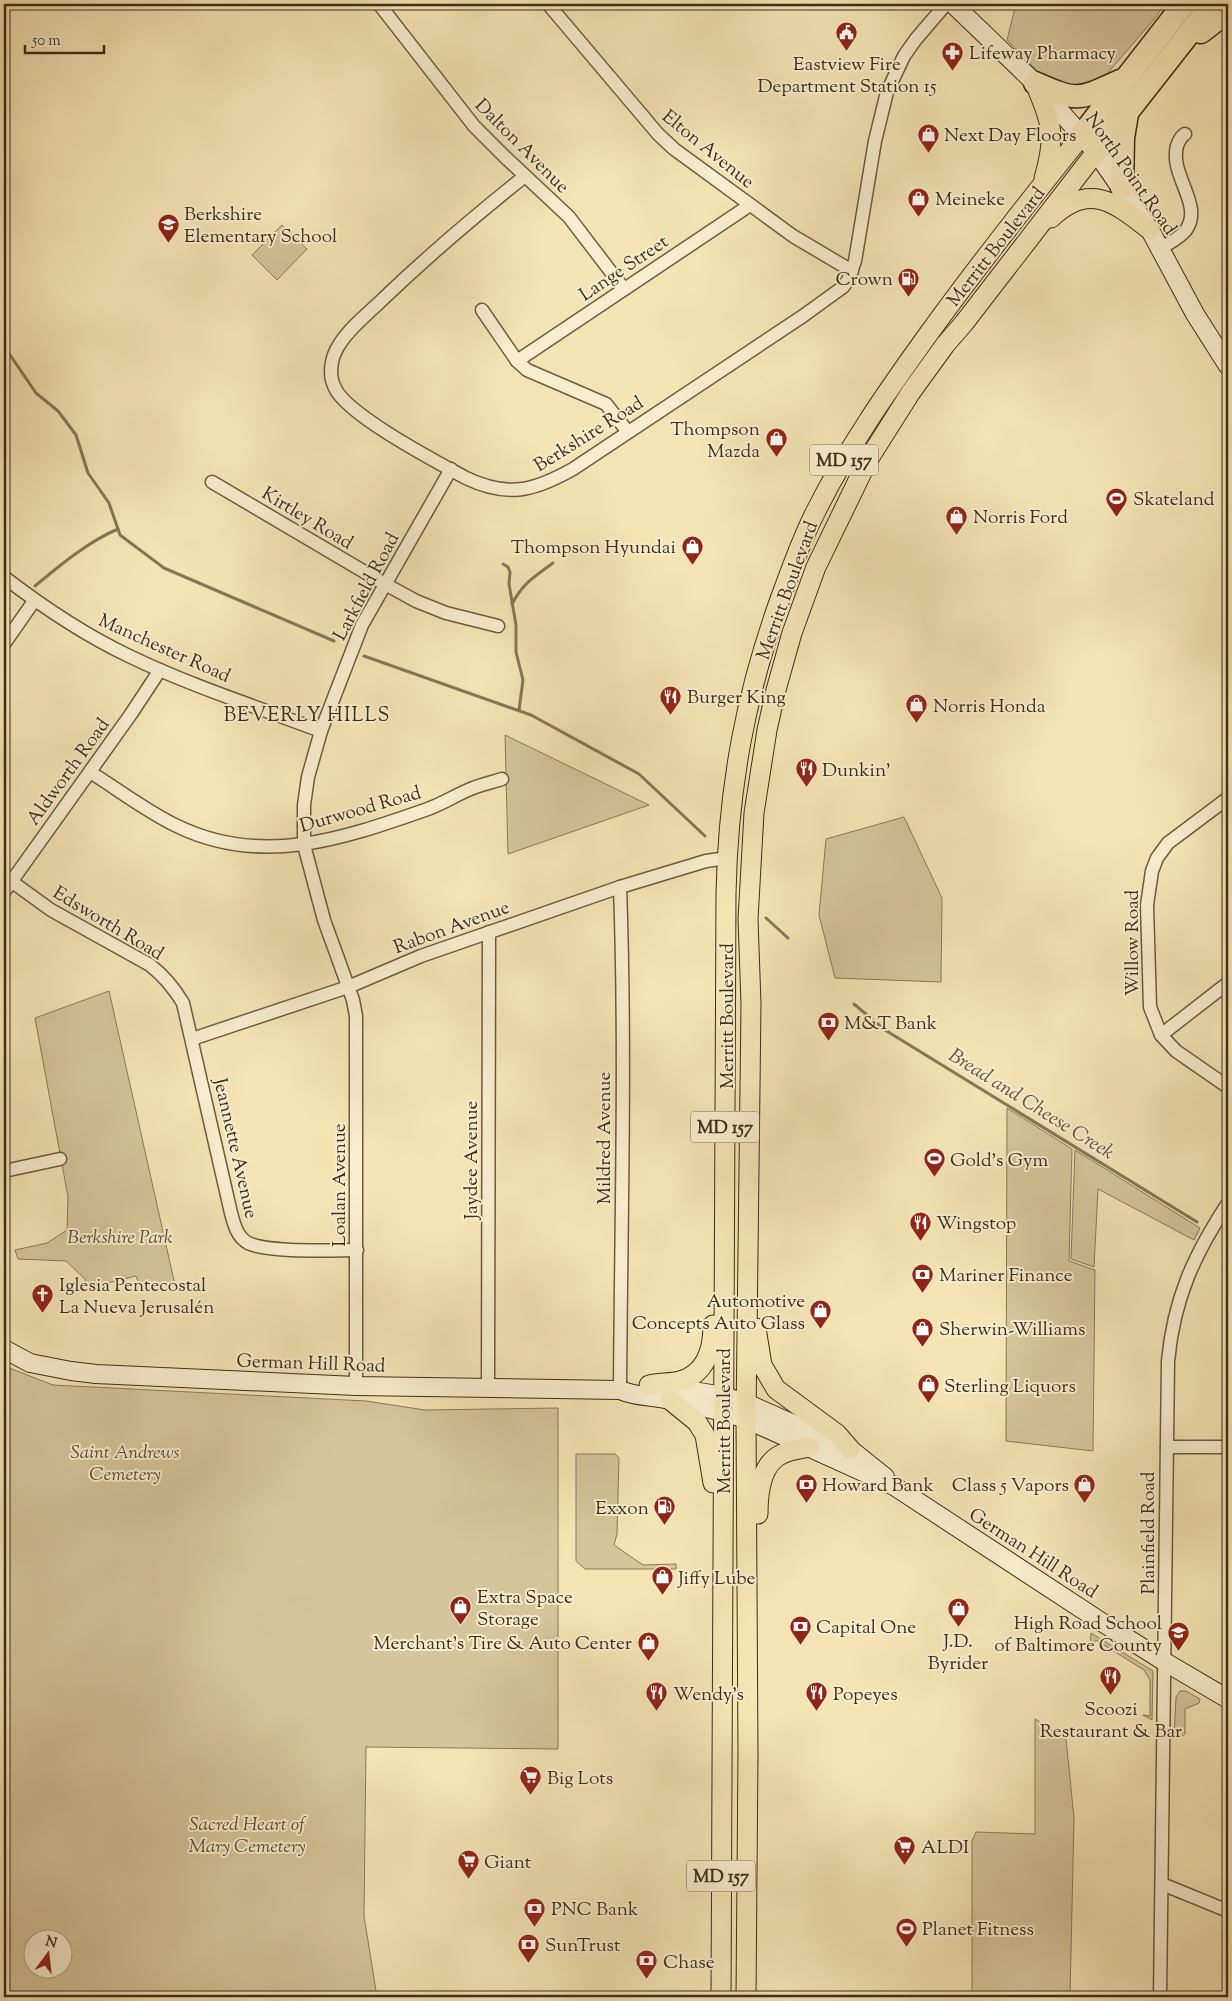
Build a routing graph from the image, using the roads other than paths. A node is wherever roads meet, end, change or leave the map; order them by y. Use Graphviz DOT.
graph roads {
  1 [pos="379,4"];
  2 [pos="548,4"];
  3 [pos="946,4"];
  4 [pos="953,4"];
  5 [pos="1172,4"];
  6 [pos="1184,4"];
  7 [pos="1212,4"];
  8 [pos="1228,10"];
  9 [pos="1163,31"];
  10 [pos="1169,59"];
  11 [pos="1123,80"];
  12 [pos="1035,83"];
  13 [pos="1128,111"];
  14 [pos="1185,134"];
  15 [pos="1089,143"];
  16 [pos="525,176"];
  17 [pos="1042,184"];
  18 [pos="1122,188"];
  19 [pos="750,205"];
  20 [pos="1150,230"];
  21 [pos="1030,238"];
  22 [pos="1161,248"];
  23 [pos="852,271"];
  24 [pos="624,289"];
  25 [pos="482,310"];
  26 [pos="517,361"];
  27 [pos="1228,366"];
  28 [pos="628,432"];
  29 [pos="451,469"];
  30 [pos="212,482"];
  31 [pos="4,577"];
  32 [pos="384,584"];
  33 [pos="34,601"];
  34 [pos="498,626"];
  35 [pos="4,644"];
  36 [pos="160,670"];
  37 [pos="321,731"];
  38 [pos="90,772"];
  39 [pos="502,779"];
  40 [pos="734,779"];
  41 [pos="1228,798"];
  42 [pos="304,845"];
  43 [pos="727,858"];
  44 [pos="750,860"];
  45 [pos="6,883"];
  46 [pos="620,887"];
  47 [pos="748,919"];
  48 [pos="489,932"];
  49 [pos="1228,983"];
  50 [pos="348,987"];
  51 [pos="1161,1035"];
  52 [pos="192,1038"];
  53 [pos="1228,1087"];
  54 [pos="60,1159"];
  55 [pos="4,1172"];
  56 [pos="1228,1203"];
  57 [pos="725,1247"];
  58 [pos="357,1250"];
  59 [pos="748,1308"];
  60 [pos="4,1350"];
  61 [pos="649,1385"];
  62 [pos="356,1386"];
  63 [pos="488,1388"];
  64 [pos="620,1390"];
  65 [pos="670,1400"];
  66 [pos="723,1404"];
  67 [pos="746,1411"];
  68 [pos="809,1447"];
  69 [pos="1167,1447"];
  70 [pos="1228,1448"];
  71 [pos="850,1449"];
  72 [pos="894,1486"];
  73 [pos="723,1550"];
  74 [pos="747,1608"];
  75 [pos="1165,1662"];
  76 [pos="1228,1699"];
  77 [pos="1162,1884"];
  78 [pos="1228,1911"];
  79 [pos="721,1997"];
  80 [pos="746,1997"];
  81 [pos="1160,1997"];
  1 -- 16 [label="street, Dalton Avenue"];
  2 -- 19 [label="street, Elton Avenue"];
  3 -- 23 [label="street, Berkshire Road"];
  4 -- 12 [label="street, North Point Road"];
  5 -- 9 [label="highway"];
  6 -- 9 [label="highway"];
  7 -- 10 [label="highway"];
  8 -- 10 [label="highway"];
  9 -- 11 [label="highway"];
  10 -- 13 [label="highway"];
  11 -- 12 [label="highway"];
  11 -- 15 [label="highway"];
  12 -- 15 [label="street, North Point Road"];
  12 -- 17 [label="main road"];
  13 -- 15 [label="highway"];
  13 -- 18 [label="highway"];
  14 -- 22 [label="street"];
  15 -- 17 [label="main road, Merritt Boulevard / MD 157"];
  15 -- 18 [label="street, North Point Road"];
  15 -- 21 [label="main road, Merritt Boulevard / MD 157"];
  16 -- 24 [label="street, Dalton Avenue"];
  16 -- 29 [label="street, Berkshire Road"];
  17 -- 40 [label="main road, Merritt Boulevard / MD 157"];
  18 -- 20 [label="street, North Point Road"];
  19 -- 23 [label="street, Elton Avenue"];
  19 -- 24 [label="street, Lange Street"];
  20 -- 21 [label="main road"];
  20 -- 22 [label="street, North Point Road"];
  21 -- 44 [label="main road, Merritt Boulevard / MD 157"];
  22 -- 27 [label="street, North Point Road"];
  23 -- 28 [label="street, Berkshire Road"];
  24 -- 26 [label="street, Lange Street"];
  25 -- 26 [label="street"];
  26 -- 28 [label="street"];
  28 -- 29 [label="street, Berkshire Road"];
  29 -- 32 [label="street, Larkfield Road"];
  30 -- 32 [label="street, Kirtley Road"];
  31 -- 33 [label="street, Manchester Road"];
  32 -- 34 [label="street, Kirtley Road"];
  32 -- 37 [label="street, Larkfield Road"];
  33 -- 35 [label="street"];
  33 -- 36 [label="street, Manchester Road"];
  36 -- 37 [label="street, Manchester Road"];
  36 -- 38 [label="street, Aldworth Road"];
  37 -- 42 [label="street, Larkfield Road"];
  38 -- 42 [label="street, Durwood Road"];
  38 -- 45 [label="street, Aldworth Road"];
  39 -- 42 [label="street, Durwood Road"];
  40 -- 43 [label="main road, Merritt Boulevard / MD 157"];
  40 -- 44 [label="main road"];
  41 -- 51 [label="street, Willow Road"];
  42 -- 50 [label="street, Larkfield Road"];
  43 -- 46 [label="street, Rabon Avenue"];
  43 -- 47 [label="main road"];
  43 -- 57 [label="main road, Merritt Boulevard / MD 157"];
  44 -- 47 [label="main road, Merritt Boulevard / MD 157"];
  45 -- 52 [label="street, Edsworth Road"];
  46 -- 48 [label="street, Rabon Avenue"];
  46 -- 64 [label="street, Mildred Avenue"];
  47 -- 59 [label="main road, Merritt Boulevard / MD 157"];
  48 -- 50 [label="street, Rabon Avenue"];
  48 -- 63 [label="street, Jaydee Avenue"];
  49 -- 51 [label="street"];
  50 -- 52 [label="street, Rabon Avenue"];
  50 -- 58 [label="street, Loalan Avenue"];
  51 -- 53 [label="street, Willow Road"];
  52 -- 58 [label="street, Jeannette Avenue"];
  54 -- 55 [label="street"];
  56 -- 69 [label="street, Plainfield Road"];
  57 -- 61 [label="main road"];
  57 -- 66 [label="main road, Merritt Boulevard / MD 157"];
  58 -- 62 [label="street, Loalan Avenue"];
  59 -- 67 [label="main road, Merritt Boulevard / MD 157"];
  59 -- 71 [label="main road"];
  60 -- 62 [label="street, German Hill Road"];
  61 -- 64 [label="street, German Hill Road"];
  61 -- 66 [label="street, German Hill Road"];
  62 -- 63 [label="street, German Hill Road"];
  63 -- 64 [label="street, German Hill Road"];
  64 -- 65 [label="street, German Hill Road"];
  65 -- 66 [label="street, German Hill Road"];
  65 -- 73 [label="main road"];
  66 -- 67 [label="street, German Hill Road"];
  66 -- 73 [label="main road, Merritt Boulevard / MD 157"];
  67 -- 68 [label="street, German Hill Road"];
  67 -- 71 [label="street, German Hill Road"];
  67 -- 74 [label="main road, Merritt Boulevard / MD 157"];
  68 -- 72 [label="street, German Hill Road"];
  68 -- 74 [label="main road"];
  69 -- 70 [label="street"];
  69 -- 75 [label="street, Plainfield Road"];
  71 -- 72 [label="street, German Hill Road"];
  72 -- 75 [label="street, German Hill Road"];
  73 -- 79 [label="main road, Merritt Boulevard / MD 157"];
  74 -- 80 [label="main road, Merritt Boulevard / MD 157"];
  75 -- 76 [label="street, German Hill Road"];
  75 -- 77 [label="street, Plainfield Road"];
  77 -- 78 [label="street"];
  77 -- 81 [label="street, Plainfield Road"];
}
